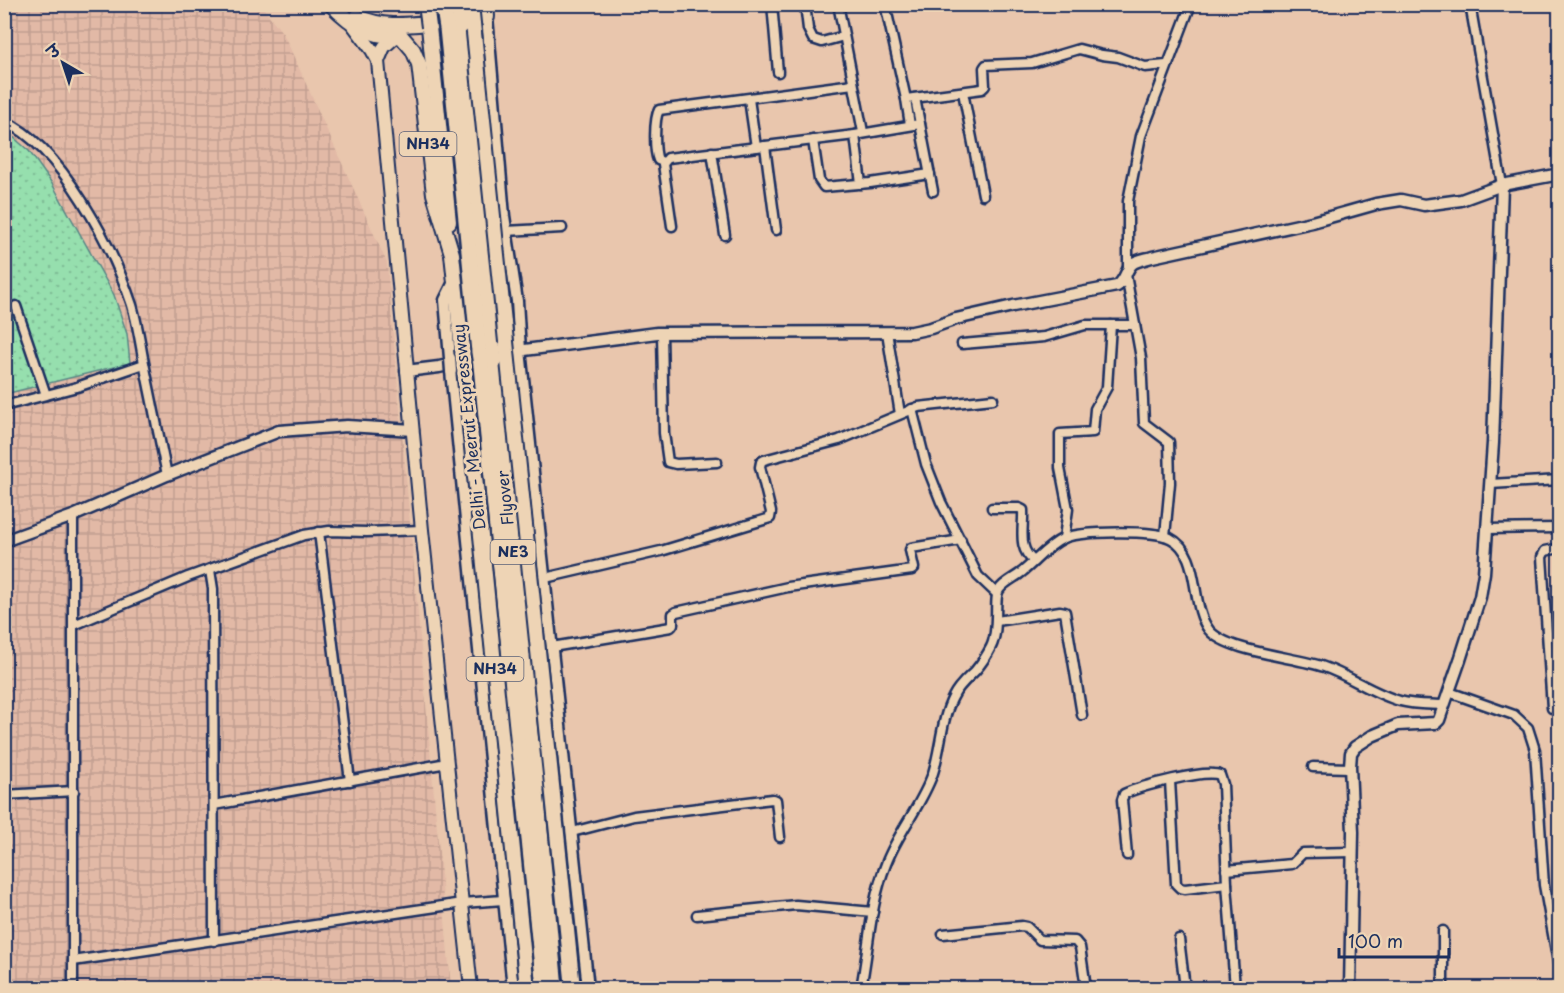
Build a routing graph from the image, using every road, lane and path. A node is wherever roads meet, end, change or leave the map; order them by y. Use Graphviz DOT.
graph roads {
  1 [pos="331,4"];
  2 [pos="337,4"];
  3 [pos="426,4"];
  4 [pos="772,4"];
  5 [pos="805,4"];
  6 [pos="838,4"];
  7 [pos="885,4"];
  8 [pos="1191,4"];
  9 [pos="1470,4"];
  10 [pos="486,11"];
  11 [pos="455,13"];
  12 [pos="353,19"];
  13 [pos="844,36"];
  14 [pos="398,37"];
  15 [pos="378,61"];
  16 [pos="1166,65"];
  17 [pos="778,72"];
  18 [pos="853,84"];
  19 [pos="963,92"];
  20 [pos="749,99"];
  21 [pos="910,99"];
  22 [pos="4,121"];
  23 [pos="920,124"];
  24 [pos="910,125"];
  25 [pos="859,134"];
  26 [pos="813,140"];
  27 [pos="761,147"];
  28 [pos="712,153"];
  29 [pos="663,162"];
  30 [pos="930,174"];
  31 [pos="1560,174"];
  32 [pos="861,184"];
  33 [pos="1502,185"];
  34 [pos="933,191"];
  35 [pos="983,195"];
  36 [pos="672,226"];
  37 [pos="562,228"];
  38 [pos="776,230"];
  39 [pos="506,231"];
  40 [pos="725,235"];
  41 [pos="452,254"];
  42 [pos="1127,273"];
  43 [pos="455,280"];
  44 [pos="16,306"];
  45 [pos="1111,325"];
  46 [pos="1136,325"];
  47 [pos="887,332"];
  48 [pos="662,333"];
  49 [pos="962,344"];
  50 [pos="520,350"];
  51 [pos="144,364"];
  52 [pos="406,370"];
  53 [pos="46,395"];
  54 [pos="993,399"];
  55 [pos="4,406"];
  56 [pos="912,409"];
  57 [pos="900,414"];
  58 [pos="413,430"];
  59 [pos="717,462"];
  60 [pos="167,475"];
  61 [pos="1560,480"];
  62 [pos="1490,484"];
  63 [pos="992,508"];
  64 [pos="73,516"];
  65 [pos="1560,528"];
  66 [pos="1487,529"];
  67 [pos="422,530"];
  68 [pos="319,532"];
  69 [pos="1165,536"];
  70 [pos="1064,538"];
  71 [pos="961,540"];
  72 [pos="4,541"];
  73 [pos="1560,548"];
  74 [pos="1034,561"];
  75 [pos="210,570"];
  76 [pos="545,578"];
  77 [pos="997,594"];
  78 [pos="997,621"];
  79 [pos="74,625"];
  80 [pos="552,647"];
  81 [pos="1449,692"];
  82 [pos="1444,705"];
  83 [pos="1552,708"];
  84 [pos="1083,715"];
  85 [pos="563,753"];
  86 [pos="489,760"];
  87 [pos="447,763"];
  88 [pos="1313,768"];
  89 [pos="1350,768"];
  90 [pos="566,774"];
  91 [pos="350,781"];
  92 [pos="1170,781"];
  93 [pos="492,782"];
  94 [pos="530,789"];
  95 [pos="74,791"];
  96 [pos="4,795"];
  97 [pos="214,805"];
  98 [pos="572,832"];
  99 [pos="780,837"];
  100 [pos="1353,852"];
  101 [pos="1127,855"];
  102 [pos="1226,870"];
  103 [pos="1227,884"];
  104 [pos="503,900"];
  105 [pos="463,903"];
  106 [pos="873,912"];
  107 [pos="697,915"];
  108 [pos="1443,931"];
  109 [pos="943,934"];
  110 [pos="1179,939"];
  111 [pos="214,941"];
  112 [pos="73,961"];
  113 [pos="1560,974"];
  114 [pos="1234,987"];
  115 [pos="73,988"];
  116 [pos="471,988"];
  117 [pos="513,988"];
  118 [pos="527,988"];
  119 [pos="544,988"];
  120 [pos="555,988"];
  121 [pos="573,988"];
  122 [pos="588,988"];
  123 [pos="861,988"];
  124 [pos="1086,988"];
  125 [pos="1186,988"];
  126 [pos="1350,988"];
  127 [pos="1443,988"];
  1 -- 12 [label="highway"];
  2 -- 12 [label="highway"];
  3 -- 41 [label="highway, NH34, bridge"];
  4 -- 17 [label="street"];
  5 -- 13 [label="street"];
  6 -- 13 [label="street"];
  7 -- 21 [label="street"];
  8 -- 16 [label="street"];
  9 -- 33 [label="street"];
  10 -- 12 [label="highway"];
  10 -- 39 [label="street"];
  11 -- 94 [label="highway, Delhi - Meerut Expressway / NE3, bridge"];
  11 -- 121 [label="highway, Flyover / NH34, bridge"];
  12 -- 14 [label="highway"];
  12 -- 15 [label="main road"];
  13 -- 18 [label="street"];
  14 -- 15 [label="main road"];
  14 -- 41 [label="highway, NH34"];
  15 -- 52 [label="main road"];
  16 -- 19 [label="street"];
  16 -- 42 [label="street"];
  18 -- 20 [label="street"];
  18 -- 25 [label="street"];
  19 -- 21 [label="street"];
  19 -- 35 [label="street"];
  20 -- 27 [label="street"];
  20 -- 29 [label="street"];
  21 -- 23 [label="street"];
  21 -- 24 [label="street"];
  22 -- 51 [label="street"];
  23 -- 24 [label="street"];
  23 -- 30 [label="street"];
  24 -- 25 [label="street"];
  25 -- 26 [label="street"];
  25 -- 32 [label="street"];
  26 -- 27 [label="street"];
  26 -- 32 [label="street"];
  27 -- 28 [label="street"];
  27 -- 38 [label="street"];
  28 -- 29 [label="street"];
  28 -- 40 [label="street"];
  29 -- 36 [label="street"];
  30 -- 32 [label="street"];
  30 -- 34 [label="street"];
  31 -- 33 [label="street"];
  33 -- 42 [label="street"];
  33 -- 62 [label="street"];
  37 -- 39 [label="street"];
  39 -- 50 [label="street"];
  41 -- 43 [label="highway, NH34"];
  42 -- 46 [label="street"];
  42 -- 47 [label="street"];
  43 -- 86 [label="street, bridge"];
  43 -- 118 [label="highway, Flyover / NH34, bridge"];
  44 -- 53 [label="street"];
  45 -- 46 [label="street"];
  45 -- 49 [label="street"];
  45 -- 70 [label="street"];
  46 -- 69 [label="street"];
  47 -- 48 [label="street"];
  47 -- 57 [label="street"];
  48 -- 50 [label="street"];
  48 -- 59 [label="street"];
  50 -- 52 [label="street"];
  50 -- 76 [label="street"];
  51 -- 53 [label="street"];
  51 -- 60 [label="street"];
  52 -- 58 [label="main road"];
  53 -- 55 [label="street"];
  54 -- 56 [label="street"];
  56 -- 57 [label="street"];
  56 -- 71 [label="street"];
  57 -- 76 [label="street"];
  58 -- 60 [label="street"];
  58 -- 67 [label="main road"];
  60 -- 64 [label="street"];
  61 -- 62 [label="street"];
  62 -- 66 [label="street"];
  63 -- 74 [label="street"];
  64 -- 72 [label="street"];
  64 -- 79 [label="street"];
  65 -- 66 [label="street"];
  66 -- 81 [label="street"];
  67 -- 68 [label="street"];
  67 -- 87 [label="main road"];
  68 -- 75 [label="street"];
  68 -- 91 [label="street"];
  69 -- 70 [label="street"];
  69 -- 82 [label="street"];
  70 -- 74 [label="street"];
  71 -- 77 [label="street"];
  71 -- 80 [label="street"];
  73 -- 83 [label="street"];
  74 -- 77 [label="street"];
  75 -- 79 [label="street"];
  75 -- 97 [label="street"];
  76 -- 80 [label="street"];
  77 -- 78 [label="street"];
  78 -- 84 [label="street"];
  78 -- 106 [label="street"];
  79 -- 95 [label="street"];
  80 -- 85 [label="street"];
  81 -- 82 [label="street"];
  81 -- 113 [label="street"];
  82 -- 89 [label="street"];
  85 -- 86 [label="street"];
  85 -- 90 [label="street"];
  86 -- 93 [label="street"];
  87 -- 91 [label="street"];
  87 -- 105 [label="main road"];
  88 -- 89 [label="street"];
  89 -- 100 [label="street"];
  90 -- 93 [label="street"];
  90 -- 98 [label="street"];
  91 -- 97 [label="street"];
  92 -- 101 [label="street"];
  92 -- 102 [label="street"];
  92 -- 103 [label="street"];
  93 -- 104 [label="street"];
  94 -- 119 [label="highway, Delhi - Meerut Expressway / NE3"];
  94 -- 120 [label="highway, Delhi - Meerut Expressway / NE3"];
  95 -- 96 [label="street"];
  95 -- 112 [label="street"];
  97 -- 111 [label="street"];
  98 -- 99 [label="street"];
  98 -- 122 [label="street"];
  100 -- 102 [label="street"];
  100 -- 126 [label="street"];
  102 -- 103 [label="street"];
  103 -- 114 [label="street"];
  104 -- 105 [label="street"];
  104 -- 117 [label="street"];
  105 -- 111 [label="street"];
  105 -- 116 [label="main road"];
  106 -- 107 [label="street"];
  106 -- 123 [label="street"];
  108 -- 127 [label="street"];
  109 -- 124 [label="street"];
  110 -- 125 [label="street"];
  111 -- 112 [label="street"];
  112 -- 115 [label="street"];
  114 -- 125 [label="street"];
}
